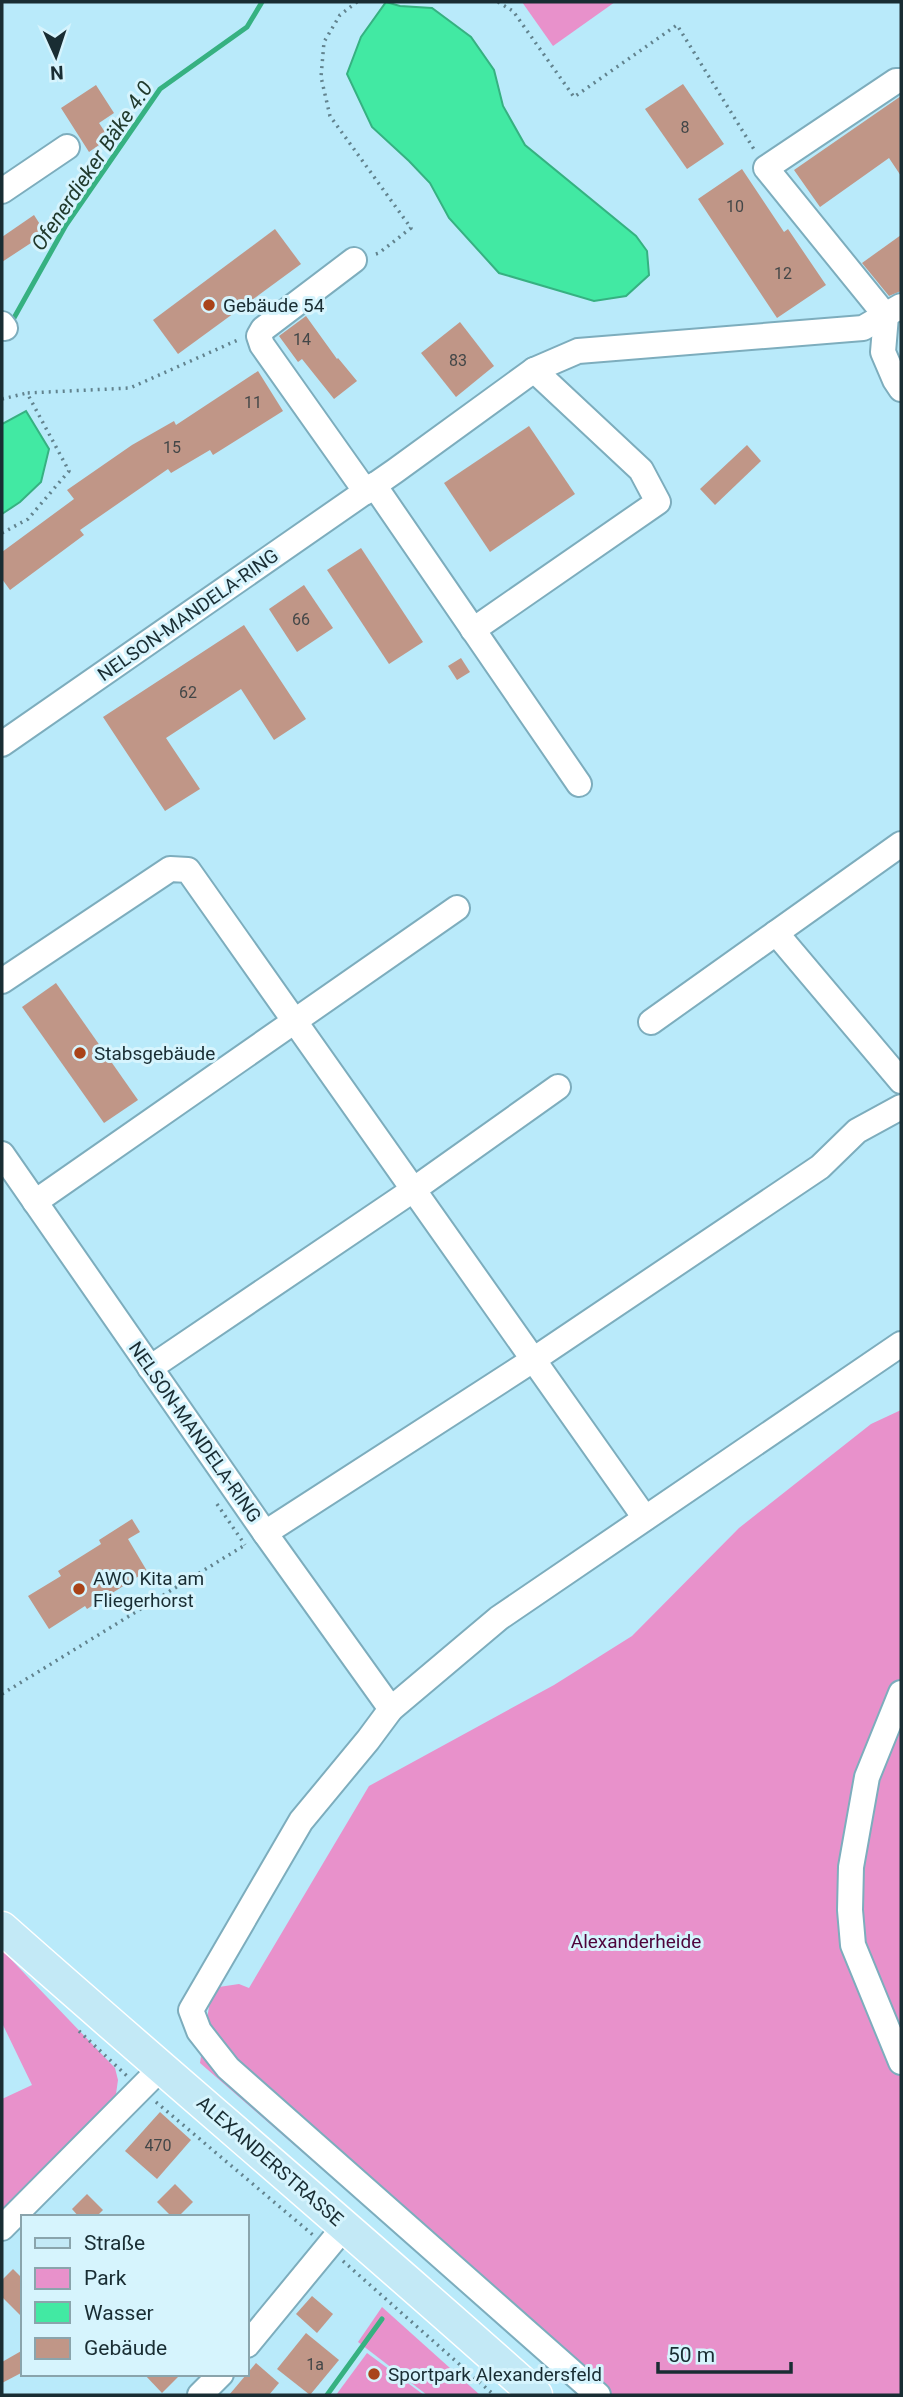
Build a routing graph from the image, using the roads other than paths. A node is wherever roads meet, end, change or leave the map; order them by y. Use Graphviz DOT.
graph roads {
  1 [pos="901,81"];
  2 [pos="67,147"];
  3 [pos="2,191"];
  4 [pos="354,260"];
  5 [pos="894,311"];
  6 [pos="534,370"];
  7 [pos="901,389"];
  8 [pos="370,488"];
  9 [pos="473,630"];
  10 [pos="2,744"];
  11 [pos="579,784"];
  12 [pos="901,844"];
  13 [pos="457,908"];
  14 [pos="776,933"];
  15 [pos="2,981"];
  16 [pos="295,1022"];
  17 [pos="651,1022"];
  18 [pos="901,1081"];
  19 [pos="558,1087"];
  20 [pos="901,1107"];
  21 [pos="2,1154"];
  22 [pos="413,1190"];
  23 [pos="35,1202"];
  24 [pos="901,1344"];
  25 [pos="533,1360"];
  26 [pos="150,1368"];
  27 [pos="645,1518"];
  28 [pos="265,1533"];
  29 [pos="901,1693"];
  30 [pos="391,1709"];
  31 [pos="2,1928"];
  32 [pos="901,2062"];
  33 [pos="150,2079"];
  34 [pos="2,2228"];
  35 [pos="336,2236"];
  36 [pos="248,2344"];
  37 [pos="219,2376"];
  38 [pos="200,2395"];
  39 [pos="537,2395"];
  40 [pos="598,2395"];
  1 -- 5 [label="street"];
  2 -- 3 [label="street"];
  4 -- 8 [label="street"];
  5 -- 6 [label="street, NELSON-MANDELA-RING"];
  5 -- 7 [label="street"];
  6 -- 8 [label="street, NELSON-MANDELA-RING"];
  6 -- 9 [label="street"];
  8 -- 9 [label="street"];
  8 -- 10 [label="street, NELSON-MANDELA-RING"];
  9 -- 11 [label="street"];
  12 -- 14 [label="street"];
  13 -- 16 [label="street"];
  14 -- 17 [label="street"];
  14 -- 18 [label="street"];
  15 -- 16 [label="street"];
  16 -- 22 [label="street"];
  16 -- 23 [label="street"];
  19 -- 22 [label="street"];
  20 -- 25 [label="street"];
  21 -- 23 [label="street, NELSON-MANDELA-RING"];
  22 -- 25 [label="street"];
  22 -- 26 [label="street"];
  23 -- 26 [label="street, NELSON-MANDELA-RING"];
  24 -- 27 [label="street"];
  25 -- 27 [label="street"];
  25 -- 28 [label="street"];
  26 -- 28 [label="street, NELSON-MANDELA-RING"];
  27 -- 30 [label="street"];
  28 -- 30 [label="street, NELSON-MANDELA-RING"];
  29 -- 32 [label="street"];
  30 -- 40 [label="street"];
  31 -- 33 [label="main road, ALEXANDERSTRASSE"];
  33 -- 34 [label="street"];
  33 -- 35 [label="main road, ALEXANDERSTRASSE"];
  35 -- 36 [label="street"];
  35 -- 39 [label="main road, ALEXANDERSTRASSE"];
  37 -- 38 [label="street"];
}
